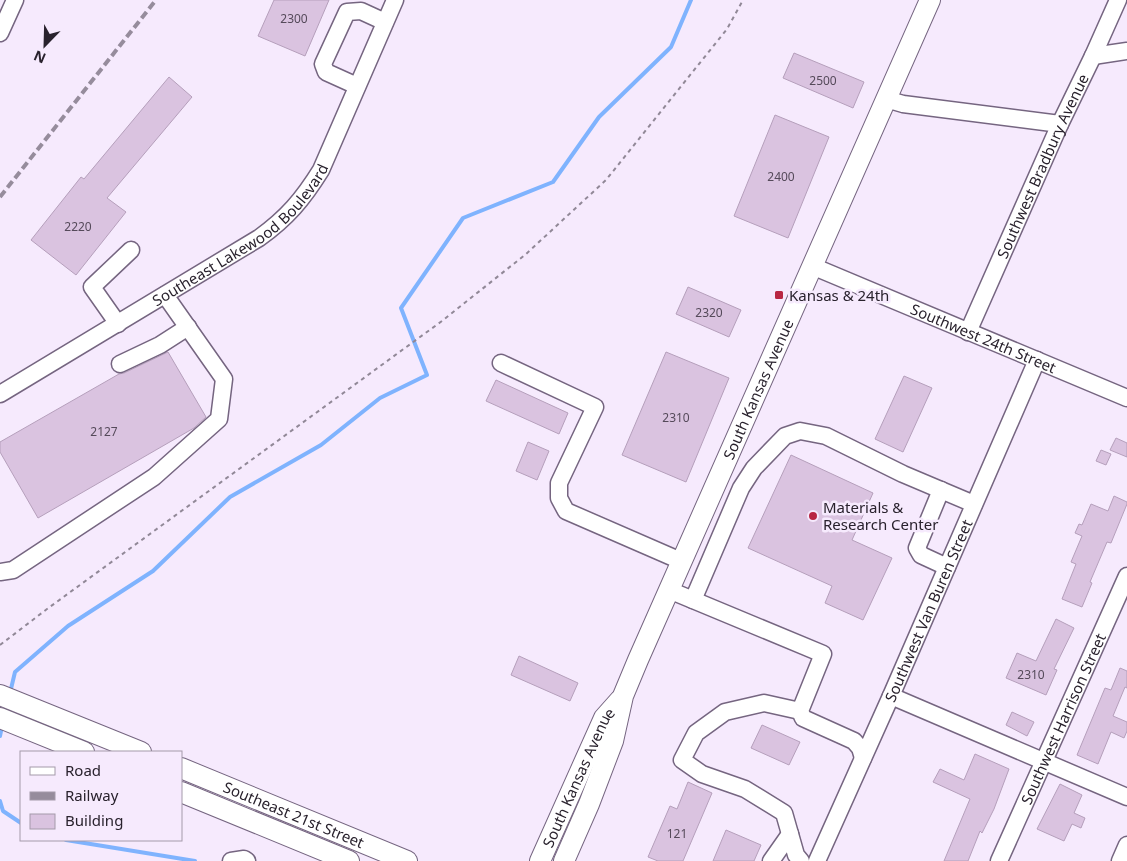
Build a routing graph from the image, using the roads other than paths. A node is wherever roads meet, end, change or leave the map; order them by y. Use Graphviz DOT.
graph roads {
  1 [pos="15,0"];
  2 [pos="395,0"];
  3 [pos="930,0"];
  4 [pos="1118,0"];
  5 [pos="385,22"];
  6 [pos="0,33"];
  7 [pos="1127,51"];
  8 [pos="1094,56"];
  9 [pos="357,86"];
  10 [pos="886,99"];
  11 [pos="1060,124"];
  12 [pos="131,250"];
  13 [pos="812,266"];
  14 [pos="165,295"];
  15 [pos="118,324"];
  16 [pos="188,327"];
  17 [pos="968,332"];
  18 [pos="1036,360"];
  19 [pos="501,363"];
  20 [pos="120,364"];
  21 [pos="0,394"];
  22 [pos="1127,398"];
  23 [pos="942,490"];
  24 [pos="974,504"];
  25 [pos="681,561"];
  26 [pos="947,567"];
  27 [pos="0,572"];
  28 [pos="1127,576"];
  29 [pos="669,590"];
  30 [pos="693,600"];
  31 [pos="0,695"];
  32 [pos="622,696"];
  33 [pos="891,696"];
  34 [pos="800,711"];
  35 [pos="0,718"];
  36 [pos="82,751"];
  37 [pos="138,751"];
  38 [pos="863,758"];
  39 [pos="1044,762"];
  40 [pos="182,768"];
  41 [pos="182,792"];
  42 [pos="1127,796"];
  43 [pos="790,834"];
  44 [pos="1127,845"];
  45 [pos="231,861"];
  46 [pos="246,861"];
  47 [pos="349,861"];
  48 [pos="407,861"];
  49 [pos="540,861"];
  50 [pos="564,861"];
  51 [pos="771,861"];
  52 [pos="801,861"];
  53 [pos="817,861"];
  54 [pos="1000,861"];
  55 [pos="1120,861"];
  1 -- 6 [label="street"];
  2 -- 5 [label="street, Southeast Lakewood Boulevard"];
  3 -- 10 [label="main road, South Kansas Avenue"];
  4 -- 8 [label="street, Southwest Bradbury Avenue"];
  5 -- 9 [label="street, Southeast Lakewood Boulevard"];
  5 -- 9 [label="street"];
  7 -- 8 [label="street"];
  8 -- 11 [label="street, Southwest Bradbury Avenue"];
  9 -- 14 [label="street, Southeast Lakewood Boulevard"];
  10 -- 11 [label="street"];
  10 -- 13 [label="main road, South Kansas Avenue"];
  11 -- 17 [label="street, Southwest Bradbury Avenue"];
  12 -- 15 [label="street"];
  13 -- 17 [label="street, Southwest 24th Street"];
  13 -- 25 [label="main road, South Kansas Avenue"];
  14 -- 15 [label="street, Southeast Lakewood Boulevard"];
  14 -- 16 [label="street"];
  15 -- 21 [label="street, Southeast Lakewood Boulevard"];
  16 -- 20 [label="street"];
  16 -- 27 [label="street"];
  17 -- 18 [label="street, Southwest 24th Street"];
  18 -- 22 [label="street, Southwest 24th Street"];
  18 -- 24 [label="street, Southwest Van Buren Street"];
  19 -- 25 [label="street"];
  23 -- 24 [label="street"];
  23 -- 26 [label="street"];
  23 -- 30 [label="street"];
  24 -- 26 [label="street, Southwest Van Buren Street"];
  25 -- 29 [label="main road, South Kansas Avenue"];
  26 -- 33 [label="street, Southwest Van Buren Street"];
  28 -- 39 [label="street, Southwest Harrison Street"];
  29 -- 30 [label="street"];
  29 -- 32 [label="main road, South Kansas Avenue"];
  30 -- 34 [label="street"];
  31 -- 37 [label="main road"];
  32 -- 49 [label="main road, South Kansas Avenue"];
  32 -- 50 [label="main road, South Kansas Avenue"];
  33 -- 38 [label="street, Southwest Van Buren Street"];
  33 -- 39 [label="street"];
  34 -- 38 [label="street"];
  34 -- 43 [label="street"];
  35 -- 36 [label="main road"];
  38 -- 53 [label="street, Southwest Van Buren Street"];
  39 -- 42 [label="street"];
  39 -- 54 [label="street, Southwest Harrison Street"];
  40 -- 48 [label="main road, Southeast 21st Street"];
  41 -- 47 [label="main road, Southeast 21st Street"];
  43 -- 51 [label="street"];
  43 -- 52 [label="street"];
  44 -- 55 [label="street"];
  45 -- 46 [label="street"];
}
